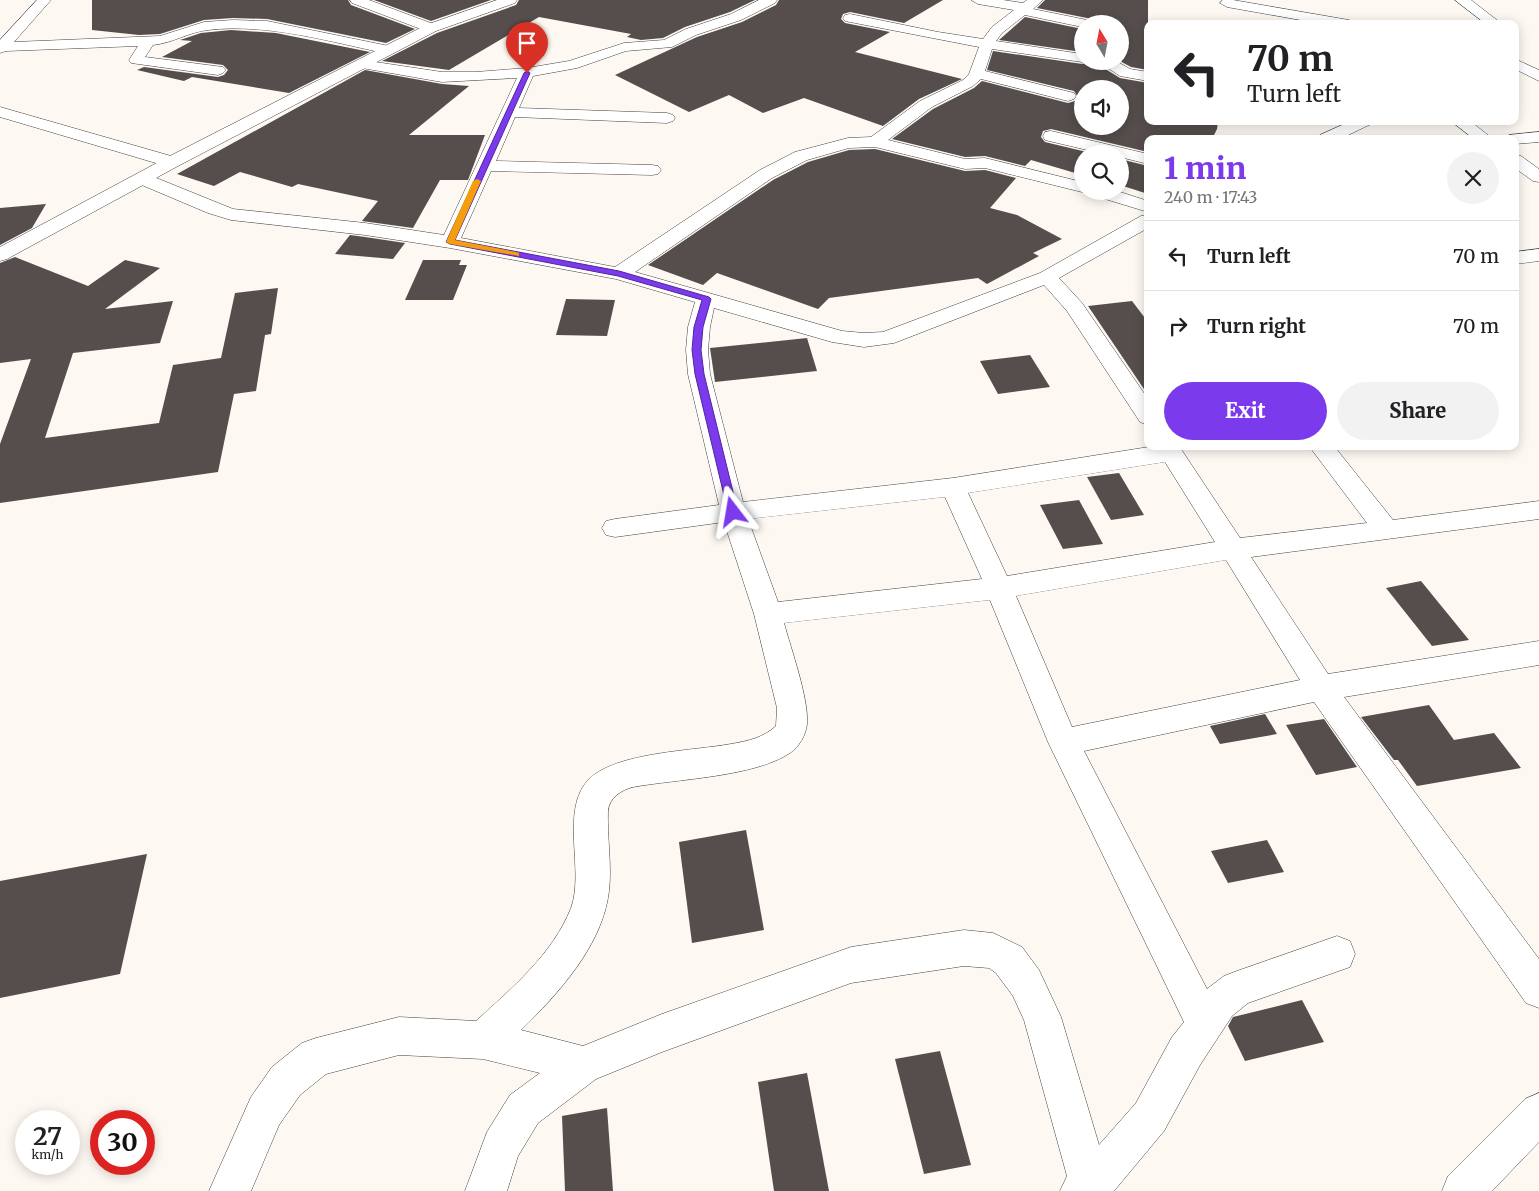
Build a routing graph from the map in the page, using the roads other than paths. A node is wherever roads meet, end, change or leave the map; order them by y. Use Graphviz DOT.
graph roads {
  1 [pos="44,0"];
  2 [pos="357,0"];
  3 [pos="510,0"];
  4 [pos="770,0"];
  5 [pos="978,0"];
  6 [pos="1212,0"];
  7 [pos="1462,0"];
  8 [pos="1029,6"];
  9 [pos="850,18"];
  10 [pos="1074,20"];
  11 [pos="1320,20"];
  12 [pos="1490,20"];
  13 [pos="431,28"];
  14 [pos="149,41"];
  15 [pos="987,43"];
  16 [pos="1,48"];
  17 [pos="389,50"];
  18 [pos="1074,57"];
  19 [pos="362,64"];
  20 [pos="1519,65"];
  21 [pos="218,70"];
  22 [pos="1121,70"];
  23 [pos="527,73"];
  24 [pos="976,73"];
  25 [pos="1144,76"];
  26 [pos="1539,76"];
  27 [pos="1068,96"];
  28 [pos="0,112"];
  29 [pos="508,112"];
  30 [pos="667,118"];
  31 [pos="1356,125"];
  32 [pos="1465,125"];
  33 [pos="1335,135"];
  34 [pos="1479,135"];
  35 [pos="1051,136"];
  36 [pos="1539,137"];
  37 [pos="1519,139"];
  38 [pos="875,142"];
  39 [pos="1144,158"];
  40 [pos="172,162"];
  41 [pos="1519,165"];
  42 [pos="484,166"];
  43 [pos="652,170"];
  44 [pos="1539,177"];
  45 [pos="143,179"];
  46 [pos="1074,185"];
  47 [pos="1113,200"];
  48 [pos="1144,219"];
  49 [pos="1144,221"];
  50 [pos="450,242"];
  51 [pos="0,255"];
  52 [pos="1539,256"];
  53 [pos="1519,258"];
  54 [pos="619,274"];
  55 [pos="1047,277"];
  56 [pos="706,299"];
  57 [pos="1144,411"];
  58 [pos="1169,450"];
  59 [pos="1324,450"];
  60 [pos="953,487"];
  61 [pos="1539,510"];
  62 [pos="733,512"];
  63 [pos="615,528"];
  64 [pos="1387,530"];
  65 [pos="1233,549"];
  66 [pos="999,588"];
  67 [pos="768,614"];
  68 [pos="1539,653"];
  69 [pos="1321,688"];
  70 [pos="1063,742"];
  71 [pos="1337,954"];
  72 [pos="1539,990"];
  73 [pos="1205,1025"];
  74 [pos="483,1040"];
  75 [pos="583,1065"];
  76 [pos="1539,1113"];
  77 [pos="1086,1188"];
  78 [pos="230,1191"];
  79 [pos="486,1191"];
  80 [pos="1463,1191"];
  1 -- 16 [label="street"];
  2 -- 13 [label="street"];
  3 -- 13 [label="street"];
  4 -- 23 [label="street"];
  5 -- 8 [label="street"];
  6 -- 11 [label="street"];
  7 -- 12 [label="street"];
  8 -- 10 [label="street"];
  8 -- 15 [label="street"];
  9 -- 15 [label="street"];
  13 -- 17 [label="street"];
  14 -- 16 [label="street"];
  14 -- 17 [label="street"];
  14 -- 21 [label="street"];
  15 -- 18 [label="street"];
  15 -- 24 [label="street"];
  17 -- 19 [label="street"];
  19 -- 23 [label="street"];
  19 -- 40 [label="street"];
  20 -- 26 [label="street"];
  22 -- 25 [label="street"];
  23 -- 29 [label="street"];
  24 -- 27 [label="street"];
  24 -- 38 [label="street"];
  28 -- 40 [label="street"];
  29 -- 30 [label="street"];
  29 -- 42 [label="street"];
  31 -- 33 [label="street"];
  32 -- 34 [label="street"];
  35 -- 39 [label="street"];
  36 -- 37 [label="street"];
  38 -- 46 [label="street"];
  38 -- 54 [label="street"];
  40 -- 45 [label="street"];
  41 -- 44 [label="street"];
  42 -- 43 [label="street"];
  42 -- 50 [label="street"];
  45 -- 50 [label="street"];
  45 -- 51 [label="street"];
  47 -- 48 [label="street"];
  49 -- 55 [label="street"];
  50 -- 54 [label="street"];
  52 -- 53 [label="street"];
  54 -- 56 [label="street"];
  55 -- 56 [label="street"];
  55 -- 57 [label="street"];
  56 -- 62 [label="street"];
  58 -- 60 [label="street"];
  58 -- 65 [label="street"];
  59 -- 64 [label="street"];
  60 -- 62 [label="street"];
  60 -- 66 [label="street"];
  61 -- 64 [label="street"];
  62 -- 63 [label="street"];
  62 -- 67 [label="street"];
  64 -- 65 [label="street"];
  65 -- 66 [label="street"];
  65 -- 69 [label="street"];
  66 -- 67 [label="street"];
  66 -- 70 [label="street"];
  67 -- 74 [label="street"];
  68 -- 69 [label="street"];
  69 -- 70 [label="street"];
  69 -- 72 [label="street"];
  70 -- 73 [label="street"];
  71 -- 73 [label="street"];
  73 -- 77 [label="street"];
  74 -- 75 [label="street"];
  74 -- 78 [label="street"];
  75 -- 77 [label="street"];
  75 -- 79 [label="street"];
  76 -- 80 [label="street"];
}
